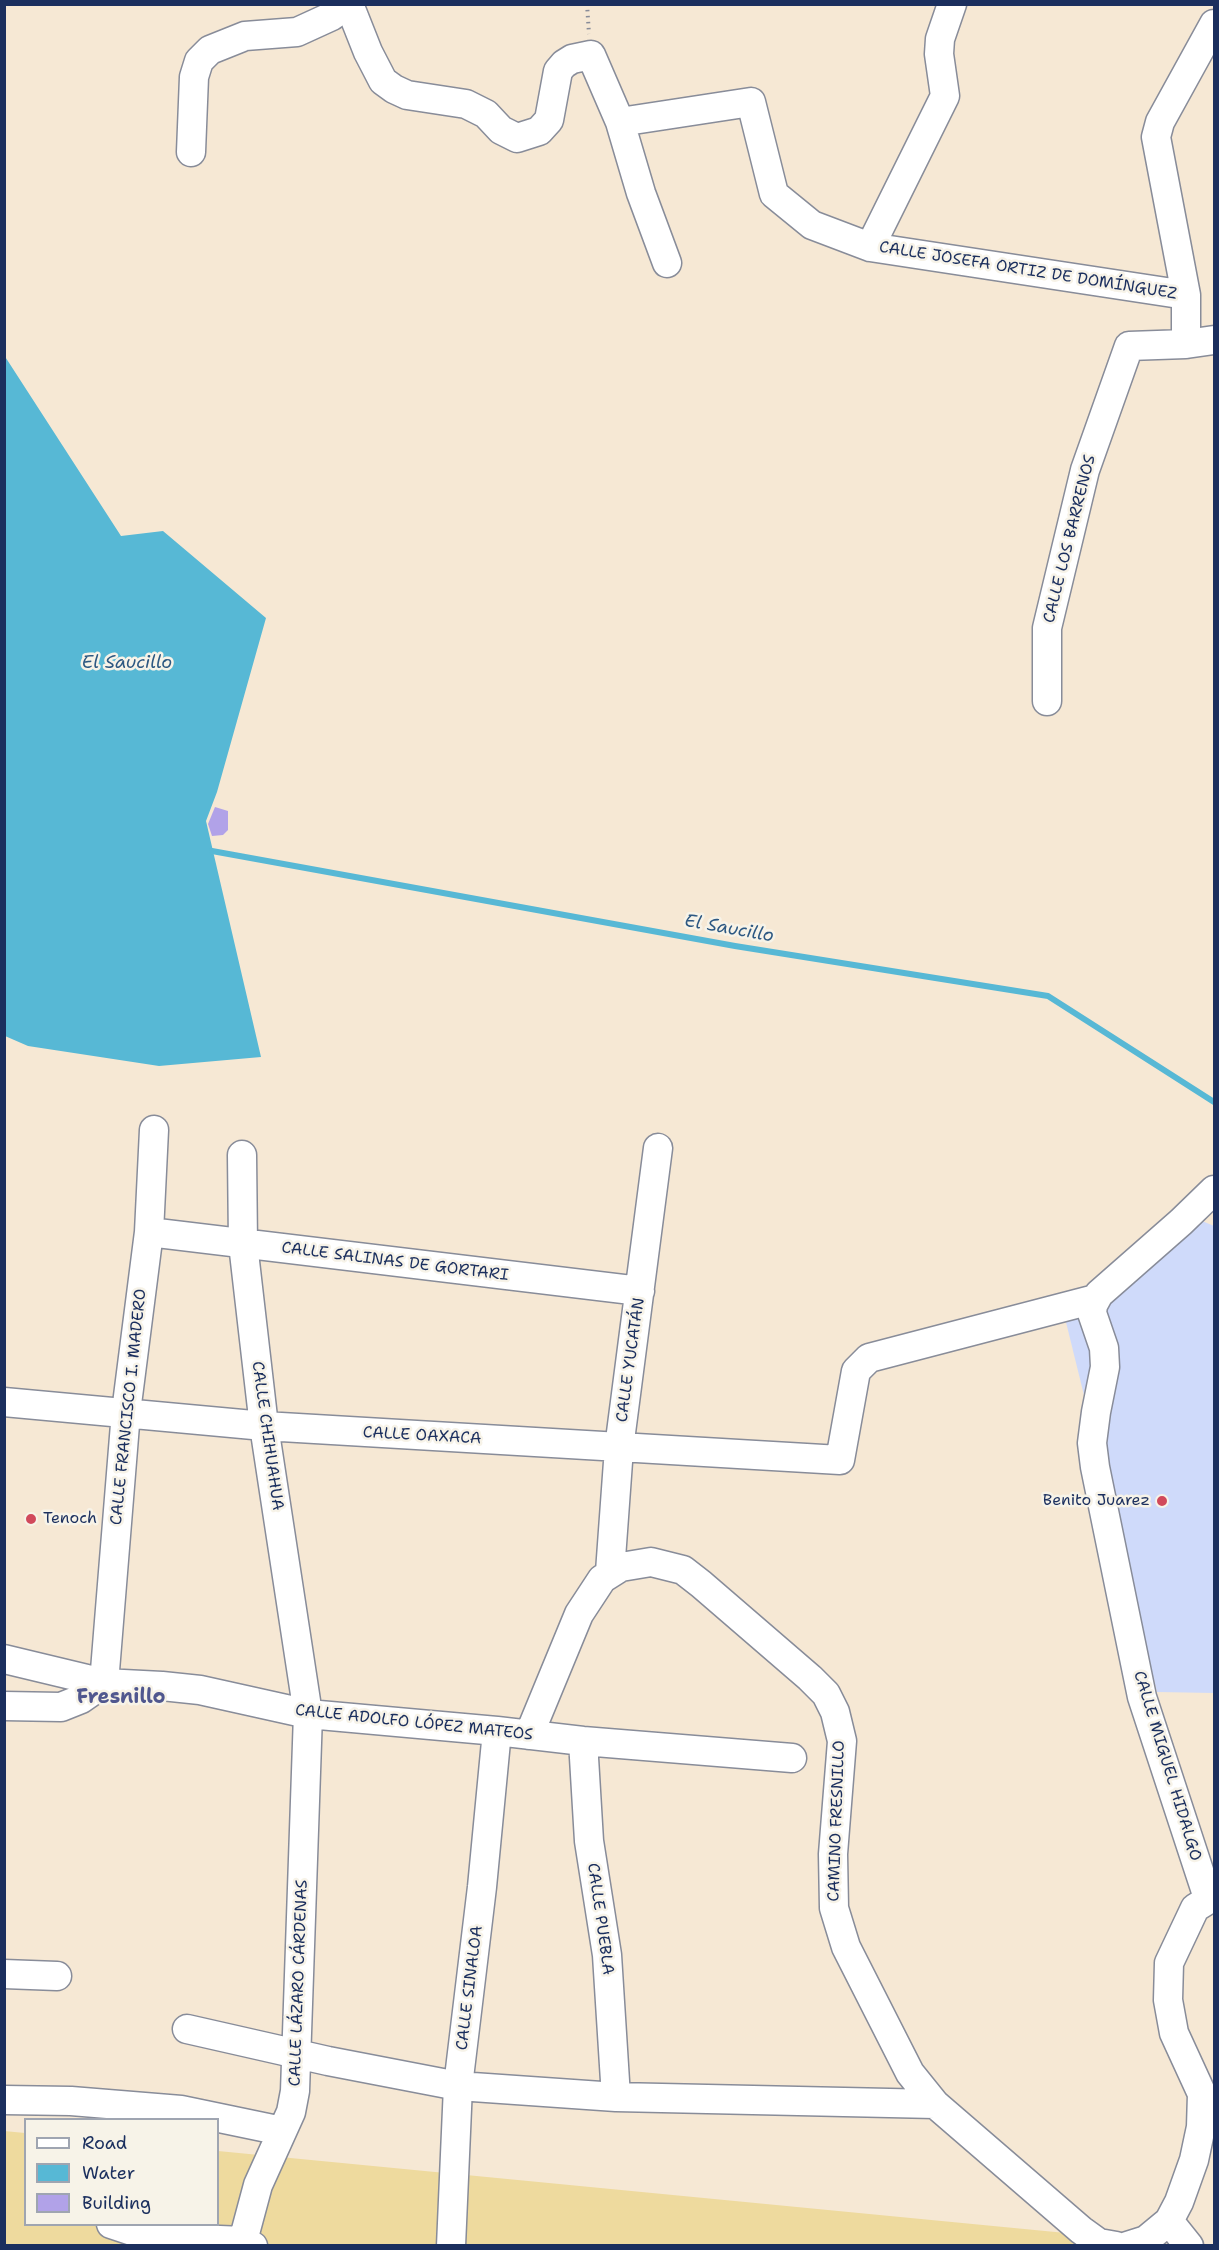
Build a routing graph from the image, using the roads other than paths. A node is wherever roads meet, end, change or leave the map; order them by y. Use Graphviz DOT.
graph roads {
  1 [pos="338,4"];
  2 [pos="349,4"];
  3 [pos="952,4"];
  4 [pos="1215,24"];
  5 [pos="620,122"];
  6 [pos="191,152"];
  7 [pos="870,246"];
  8 [pos="667,263"];
  9 [pos="1186,295"];
  10 [pos="1215,340"];
  11 [pos="1185,344"];
  12 [pos="1047,701"];
  13 [pos="154,1130"];
  14 [pos="658,1148"];
  15 [pos="242,1155"];
  16 [pos="1215,1190"];
  17 [pos="149,1232"];
  18 [pos="243,1244"];
  19 [pos="640,1291"];
  20 [pos="1095,1299"];
  21 [pos="4,1402"];
  22 [pos="126,1413"];
  23 [pos="264,1426"];
  24 [pos="619,1448"];
  25 [pos="610,1572"];
  26 [pos="4,1659"];
  27 [pos="104,1683"];
  28 [pos="4,1706"];
  29 [pos="308,1714"];
  30 [pos="496,1731"];
  31 [pos="529,1735"];
  32 [pos="583,1741"];
  33 [pos="792,1758"];
  34 [pos="1211,1897"];
  35 [pos="4,1974"];
  36 [pos="57,1976"];
  37 [pos="187,2029"];
  38 [pos="297,2053"];
  39 [pos="458,2086"];
  40 [pos="616,2097"];
  41 [pos="4,2100"];
  42 [pos="935,2104"];
  43 [pos="72,2110"];
  44 [pos="282,2131"];
  45 [pos="1169,2221"];
  46 [pos="117,2226"];
  47 [pos="248,2243"];
  48 [pos="451,2246"];
  49 [pos="1116,2246"];
  50 [pos="1127,2246"];
  51 [pos="1190,2246"];
  1 -- 6 [label="street"];
  2 -- 5 [label="street"];
  3 -- 7 [label="street"];
  4 -- 9 [label="street"];
  5 -- 7 [label="street, CALLE JOSEFA ORTIZ DE DOMÍNGUEZ"];
  5 -- 8 [label="street"];
  7 -- 9 [label="street, CALLE JOSEFA ORTIZ DE DOMÍNGUEZ"];
  9 -- 11 [label="street"];
  10 -- 11 [label="street"];
  11 -- 12 [label="street, CALLE LOS BARRENOS"];
  13 -- 17 [label="street, CALLE FRANCISCO I. MADERO"];
  14 -- 19 [label="street, CALLE YUCATÁN"];
  15 -- 18 [label="street, CALLE CHIHUAHUA"];
  16 -- 20 [label="street"];
  17 -- 18 [label="street, CALLE SALINAS DE GORTARI"];
  17 -- 22 [label="street, CALLE FRANCISCO I. MADERO"];
  18 -- 19 [label="street, CALLE SALINAS DE GORTARI"];
  18 -- 23 [label="street, CALLE CHIHUAHUA"];
  19 -- 24 [label="street, CALLE YUCATÁN"];
  20 -- 24 [label="street, CALLE OAXACA"];
  20 -- 34 [label="street, CALLE MIGUEL HIDALGO"];
  21 -- 22 [label="street, CALLE OAXACA"];
  22 -- 23 [label="street, CALLE OAXACA"];
  22 -- 27 [label="street, CALLE FRANCISCO I. MADERO"];
  23 -- 24 [label="street, CALLE OAXACA"];
  23 -- 29 [label="street, CALLE CHIHUAHUA"];
  24 -- 25 [label="street, CALLE YUCATÁN"];
  25 -- 31 [label="street"];
  25 -- 42 [label="street, CAMINO FRESNILLO"];
  26 -- 27 [label="street, CALLE ADOLFO LÓPEZ MATEOS"];
  27 -- 28 [label="street"];
  27 -- 29 [label="street, CALLE ADOLFO LÓPEZ MATEOS"];
  29 -- 30 [label="street, CALLE ADOLFO LÓPEZ MATEOS"];
  29 -- 38 [label="street, CALLE LÁZARO CÁRDENAS"];
  30 -- 31 [label="street, CALLE ADOLFO LÓPEZ MATEOS"];
  30 -- 39 [label="street, CALLE SINALOA"];
  31 -- 32 [label="street, CALLE ADOLFO LÓPEZ MATEOS"];
  32 -- 33 [label="street, CALLE ADOLFO LÓPEZ MATEOS"];
  32 -- 40 [label="street, CALLE PUEBLA"];
  34 -- 45 [label="street"];
  35 -- 36 [label="street"];
  37 -- 38 [label="street"];
  38 -- 39 [label="street"];
  38 -- 44 [label="street, CALLE LÁZARO CÁRDENAS"];
  39 -- 40 [label="street"];
  39 -- 48 [label="street, CALLE SINALOA"];
  40 -- 42 [label="street"];
  41 -- 43 [label="street"];
  42 -- 49 [label="street, CAMINO FRESNILLO"];
  43 -- 44 [label="street"];
  44 -- 47 [label="street, CALLE LÁZARO CÁRDENAS"];
  45 -- 50 [label="street"];
  45 -- 51 [label="street"];
  46 -- 47 [label="street"];
}
